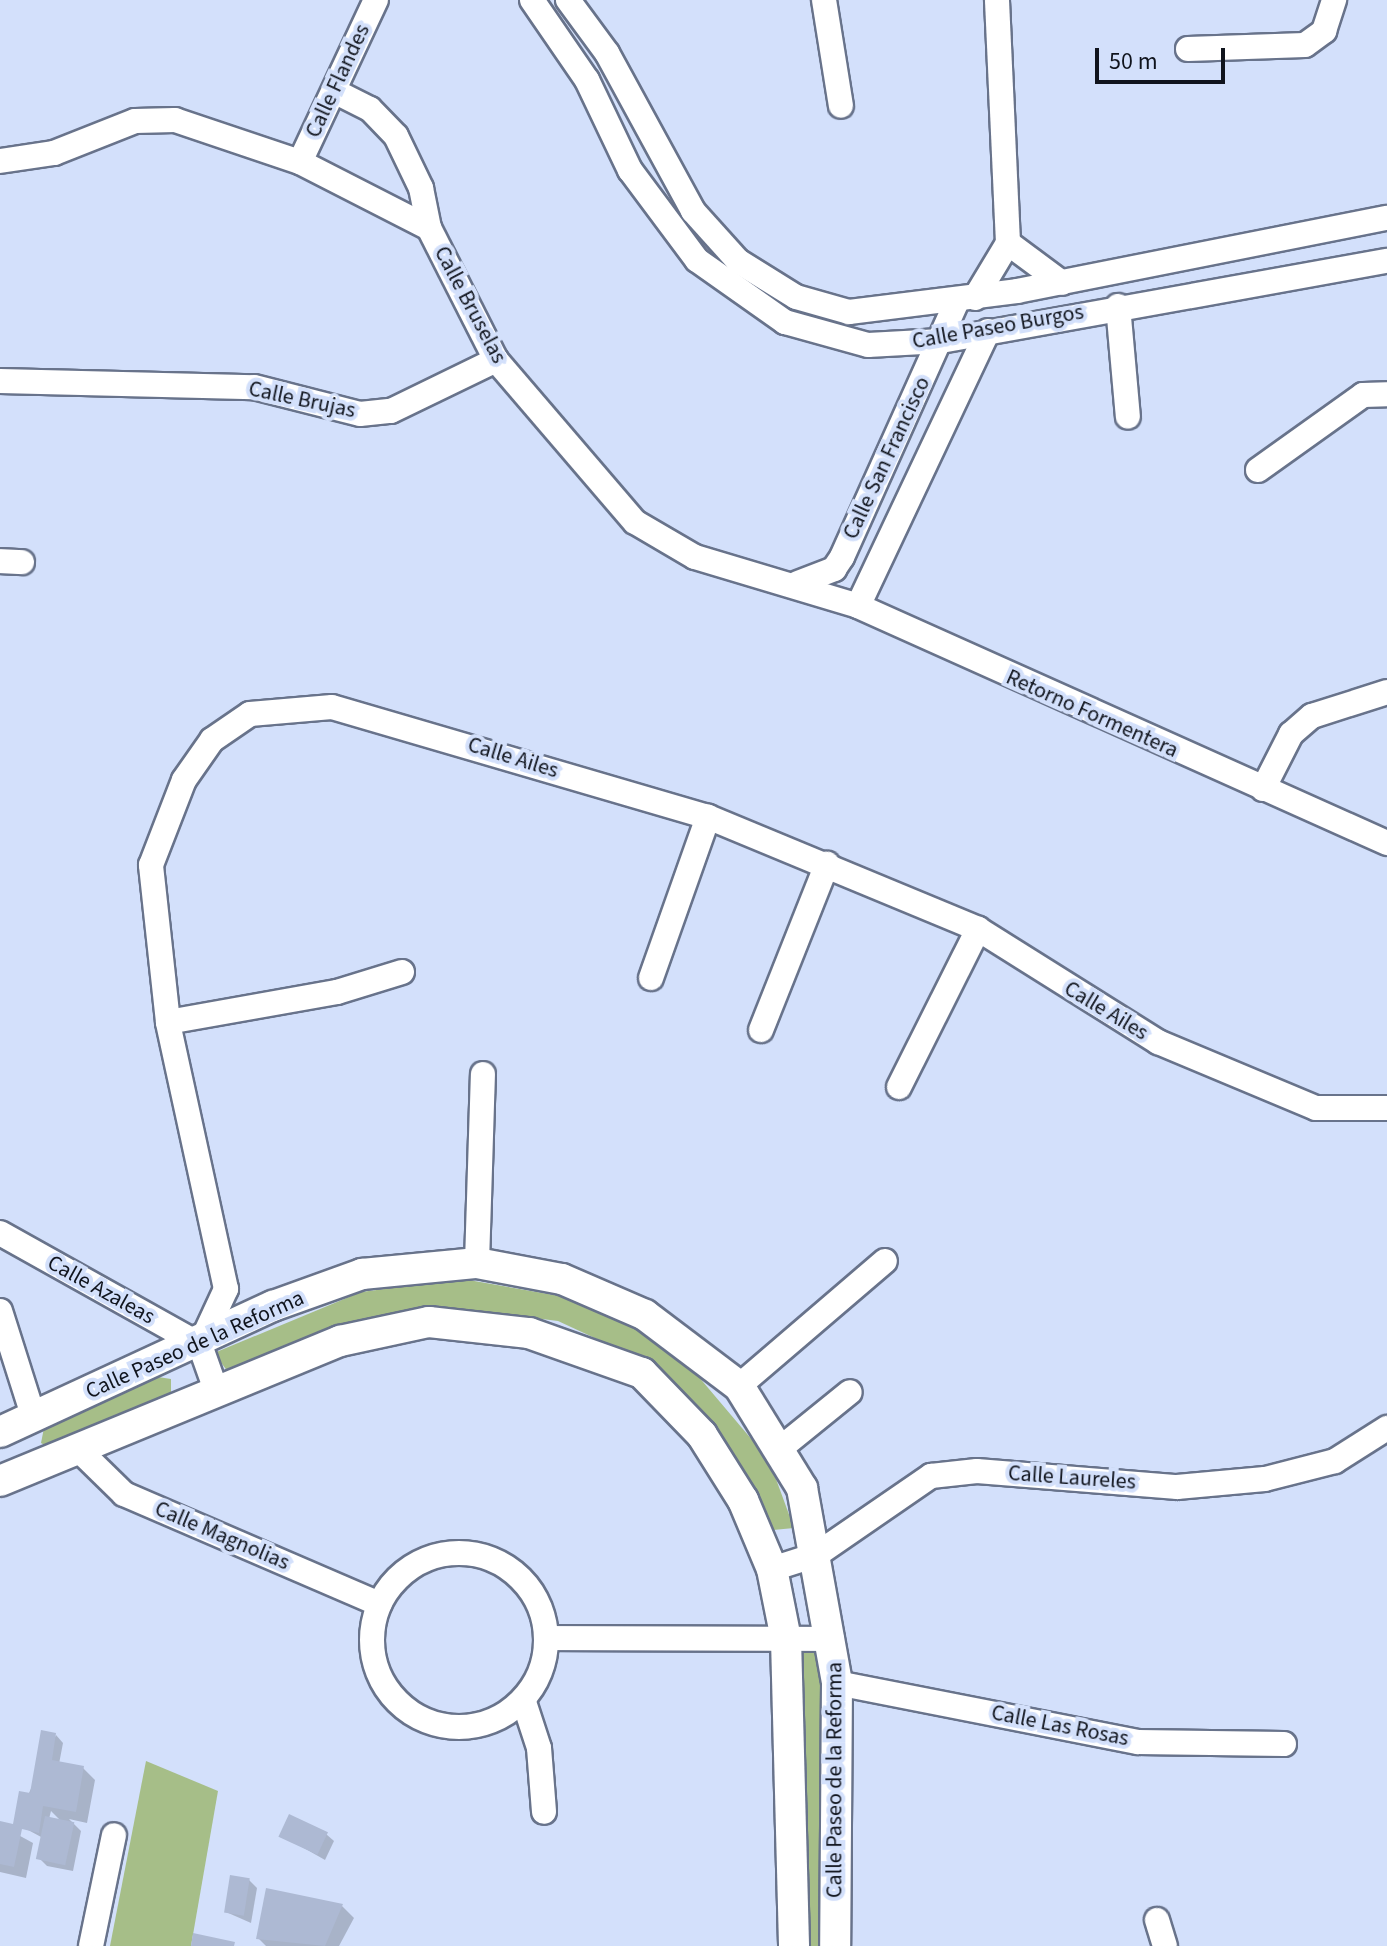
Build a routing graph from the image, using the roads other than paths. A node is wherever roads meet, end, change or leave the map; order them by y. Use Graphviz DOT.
graph roads {
  1 [pos="376,0"];
  2 [pos="532,0"];
  3 [pos="568,0"];
  4 [pos="824,0"];
  5 [pos="997,0"];
  6 [pos="1334,0"];
  7 [pos="1188,49"];
  8 [pos="334,91"];
  9 [pos="841,106"];
  10 [pos="0,161"];
  11 [pos="300,162"];
  12 [pos="1387,218"];
  13 [pos="429,228"];
  14 [pos="1008,243"];
  15 [pos="1387,261"];
  16 [pos="1062,283"];
  17 [pos="1017,291"];
  18 [pos="966,300"];
  19 [pos="1118,306"];
  20 [pos="1025,322"];
  21 [pos="988,331"];
  22 [pos="941,341"];
  23 [pos="496,360"];
  24 [pos="0,381"];
  25 [pos="1387,394"];
  26 [pos="1128,417"];
  27 [pos="1258,470"];
  28 [pos="834,569"];
  29 [pos="798,583"];
  30 [pos="863,595"];
  31 [pos="1387,692"];
  32 [pos="1263,789"];
  33 [pos="708,817"];
  34 [pos="1387,843"];
  35 [pos="827,864"];
  36 [pos="978,929"];
  37 [pos="402,972"];
  38 [pos="651,978"];
  39 [pos="168,1022"];
  40 [pos="761,1030"];
  41 [pos="483,1074"];
  42 [pos="899,1087"];
  43 [pos="1387,1108"];
  44 [pos="0,1233"];
  45 [pos="885,1261"];
  46 [pos="477,1263"];
  47 [pos="0,1311"];
  48 [pos="200,1345"];
  49 [pos="739,1386"];
  50 [pos="850,1392"];
  51 [pos="217,1393"];
  52 [pos="34,1418"];
  53 [pos="1387,1428"];
  54 [pos="2,1431"];
  55 [pos="782,1447"];
  56 [pos="78,1449"];
  57 [pos="11,1476"];
  58 [pos="816,1555"];
  59 [pos="772,1569"];
  60 [pos="379,1604"];
  61 [pos="548,1638"];
  62 [pos="786,1639"];
  63 [pos="832,1639"];
  64 [pos="837,1683"];
  65 [pos="524,1702"];
  66 [pos="1284,1744"];
  67 [pos="544,1812"];
  68 [pos="114,1835"];
  69 [pos="1157,1920"];
  70 [pos="91,1946"];
  71 [pos="794,1946"];
  72 [pos="835,1946"];
  73 [pos="1165,1946"];
  1 -- 8 [label="street, Calle Flandes"];
  2 -- 22 [label="street, Calle Paseo Burgos"];
  3 -- 18 [label="street, Calle Paseo Burgos"];
  4 -- 9 [label="street"];
  5 -- 14 [label="street"];
  6 -- 7 [label="street"];
  8 -- 11 [label="street, Calle Flandes"];
  8 -- 13 [label="street"];
  10 -- 11 [label="street, Calle Bruselas"];
  11 -- 13 [label="street, Calle Bruselas"];
  12 -- 16 [label="street, Calle Paseo Burgos"];
  13 -- 23 [label="street, Calle Bruselas"];
  14 -- 16 [label="street"];
  14 -- 18 [label="street, Calle San Francisco"];
  15 -- 19 [label="street, Calle Paseo Burgos"];
  16 -- 17 [label="street, Calle Paseo Burgos"];
  17 -- 18 [label="street, Calle Paseo Burgos"];
  17 -- 20 [label="street"];
  18 -- 22 [label="street, Calle San Francisco"];
  19 -- 20 [label="street, Calle Paseo Burgos"];
  19 -- 26 [label="street"];
  20 -- 21 [label="street, Calle Paseo Burgos"];
  21 -- 22 [label="street, Calle Paseo Burgos"];
  21 -- 30 [label="street, Calle San Francisco"];
  22 -- 28 [label="street, Calle San Francisco"];
  23 -- 24 [label="street, Calle Brujas"];
  23 -- 29 [label="street, Calle Bruselas"];
  25 -- 27 [label="street"];
  28 -- 29 [label="street"];
  28 -- 30 [label="street"];
  29 -- 30 [label="street, Retorno Formentera"];
  30 -- 32 [label="street, Retorno Formentera"];
  31 -- 32 [label="street"];
  32 -- 34 [label="street, Retorno Formentera"];
  33 -- 35 [label="street, Calle Ailes"];
  33 -- 38 [label="street"];
  33 -- 39 [label="street, Calle Ailes"];
  35 -- 36 [label="street, Calle Ailes"];
  35 -- 40 [label="street"];
  36 -- 42 [label="street"];
  36 -- 43 [label="street, Calle Ailes"];
  37 -- 39 [label="street"];
  39 -- 48 [label="street, Calle Ailes"];
  41 -- 46 [label="street"];
  44 -- 48 [label="street, Calle Azaleas"];
  45 -- 49 [label="street"];
  46 -- 48 [label="main road, Calle Paseo de la Reforma"];
  46 -- 49 [label="main road, Calle Paseo de la Reforma"];
  47 -- 52 [label="street"];
  48 -- 51 [label="street"];
  48 -- 52 [label="main road, Calle Paseo de la Reforma"];
  49 -- 55 [label="main road, Calle Paseo de la Reforma"];
  50 -- 55 [label="street"];
  51 -- 56 [label="main road, Calle Paseo de la Reforma"];
  51 -- 59 [label="main road, Calle Paseo de la Reforma"];
  52 -- 54 [label="main road, Calle Paseo de la Reforma"];
  53 -- 58 [label="street, Calle Laureles"];
  54 -- 57 [label="main road"];
  55 -- 58 [label="main road, Calle Paseo de la Reforma"];
  56 -- 57 [label="main road, Calle Paseo de la Reforma"];
  56 -- 60 [label="street, Calle Magnolias"];
  58 -- 59 [label="street, Calle Laureles"];
  58 -- 63 [label="main road, Calle Paseo de la Reforma"];
  59 -- 62 [label="main road, Calle Paseo de la Reforma"];
  60 -- 61 [label="street"];
  60 -- 65 [label="street"];
  61 -- 62 [label="street"];
  61 -- 65 [label="street"];
  62 -- 63 [label="street"];
  62 -- 71 [label="main road, Calle Paseo de la Reforma"];
  63 -- 64 [label="main road, Calle Paseo de la Reforma"];
  64 -- 66 [label="street, Calle Las Rosas"];
  64 -- 72 [label="main road, Calle Paseo de la Reforma"];
  65 -- 67 [label="street"];
  68 -- 70 [label="street"];
  69 -- 73 [label="street"];
}
